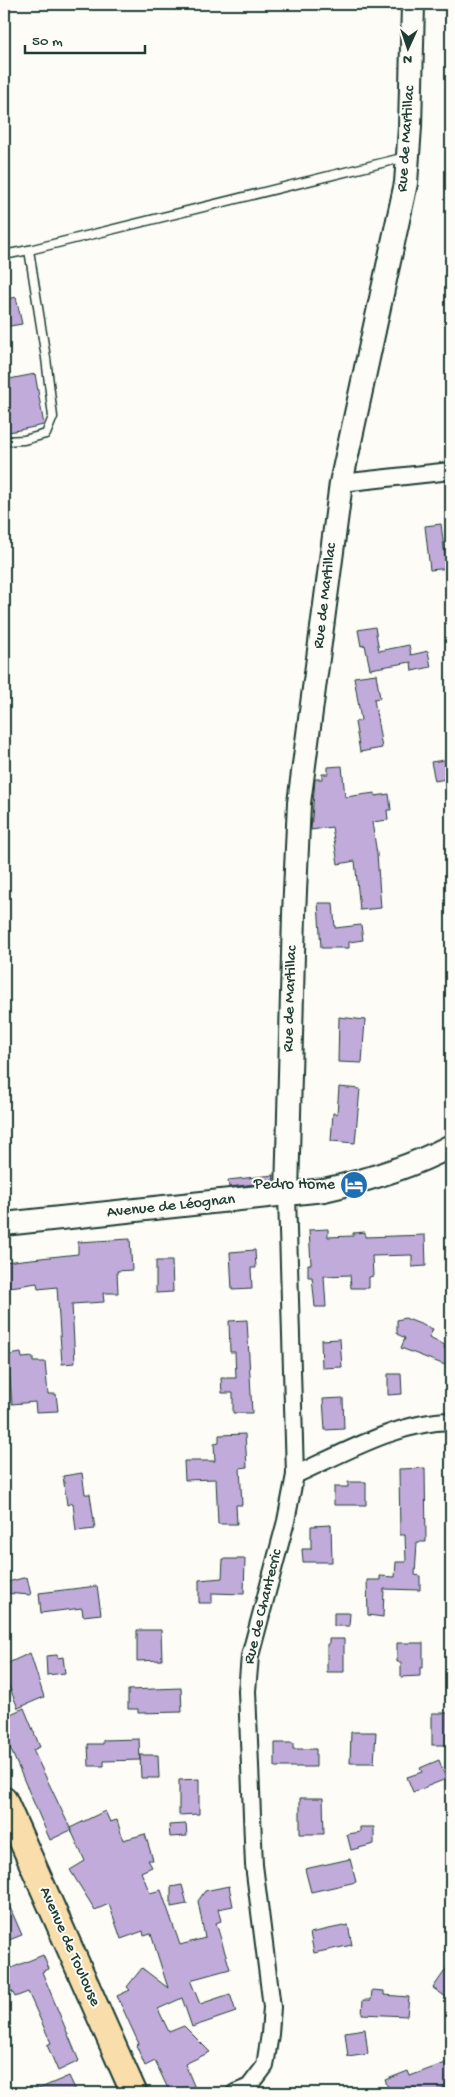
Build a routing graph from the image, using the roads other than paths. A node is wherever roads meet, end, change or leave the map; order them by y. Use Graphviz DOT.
graph roads {
  1 [pos="413,4"];
  2 [pos="408,156"];
  3 [pos="29,250"];
  4 [pos="4,255"];
  5 [pos="4,441"];
  6 [pos="451,471"];
  7 [pos="341,484"];
  8 [pos="451,1146"];
  9 [pos="287,1195"];
  10 [pos="4,1224"];
  11 [pos="451,1421"];
  12 [pos="295,1475"];
  13 [pos="4,1800"];
  14 [pos="134,2093"];
  15 [pos="234,2093"];
  1 -- 2 [label="street, Rue de Martillac"];
  2 -- 3 [label="lane"];
  2 -- 7 [label="street, Rue de Martillac"];
  3 -- 4 [label="lane"];
  3 -- 5 [label="lane"];
  6 -- 7 [label="street"];
  7 -- 9 [label="street, Rue de Martillac"];
  8 -- 9 [label="street, Avenue de Léognan"];
  9 -- 10 [label="street, Avenue de Léognan"];
  9 -- 12 [label="street, Rue de Chantecric"];
  11 -- 12 [label="street"];
  12 -- 15 [label="street, Rue de Chantecric"];
  13 -- 14 [label="main road, Avenue de Toulouse"];
}
